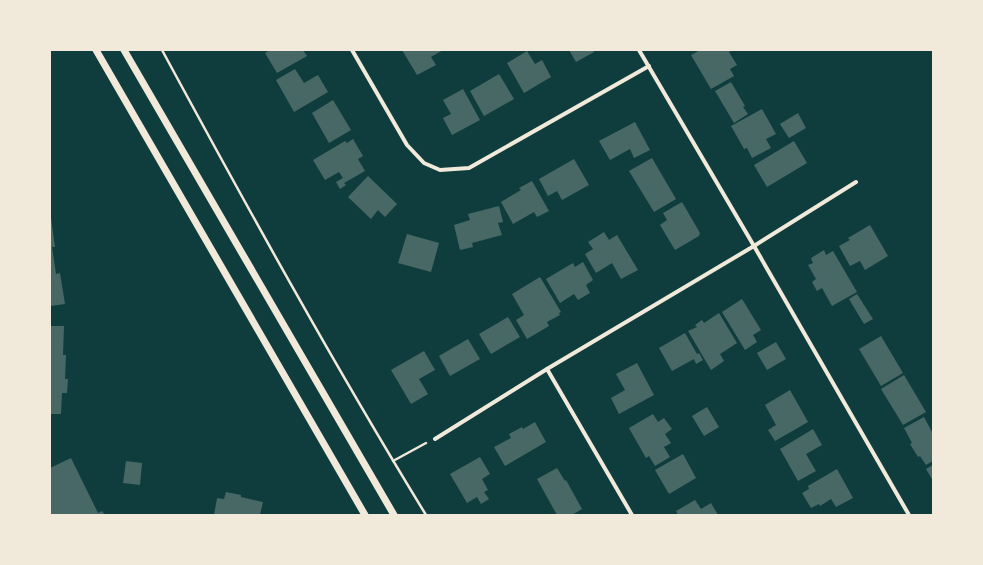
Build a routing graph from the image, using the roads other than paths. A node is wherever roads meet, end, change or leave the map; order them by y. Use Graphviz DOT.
graph roads {
  1 [pos="96,50"];
  2 [pos="124,50"];
  3 [pos="352,50"];
  4 [pos="639,50"];
  5 [pos="649,66"];
  6 [pos="856,182"];
  7 [pos="754,246"];
  8 [pos="547,369"];
  9 [pos="435,439"];
  10 [pos="365,515"];
  11 [pos="394,515"];
  12 [pos="632,515"];
  13 [pos="909,515"];
  1 -- 10 [label="street"];
  2 -- 11 [label="street"];
  3 -- 5 [label="street"];
  4 -- 5 [label="street"];
  5 -- 7 [label="street"];
  6 -- 7 [label="street"];
  7 -- 8 [label="street"];
  7 -- 13 [label="street"];
  8 -- 9 [label="street"];
  8 -- 12 [label="street"];
}
